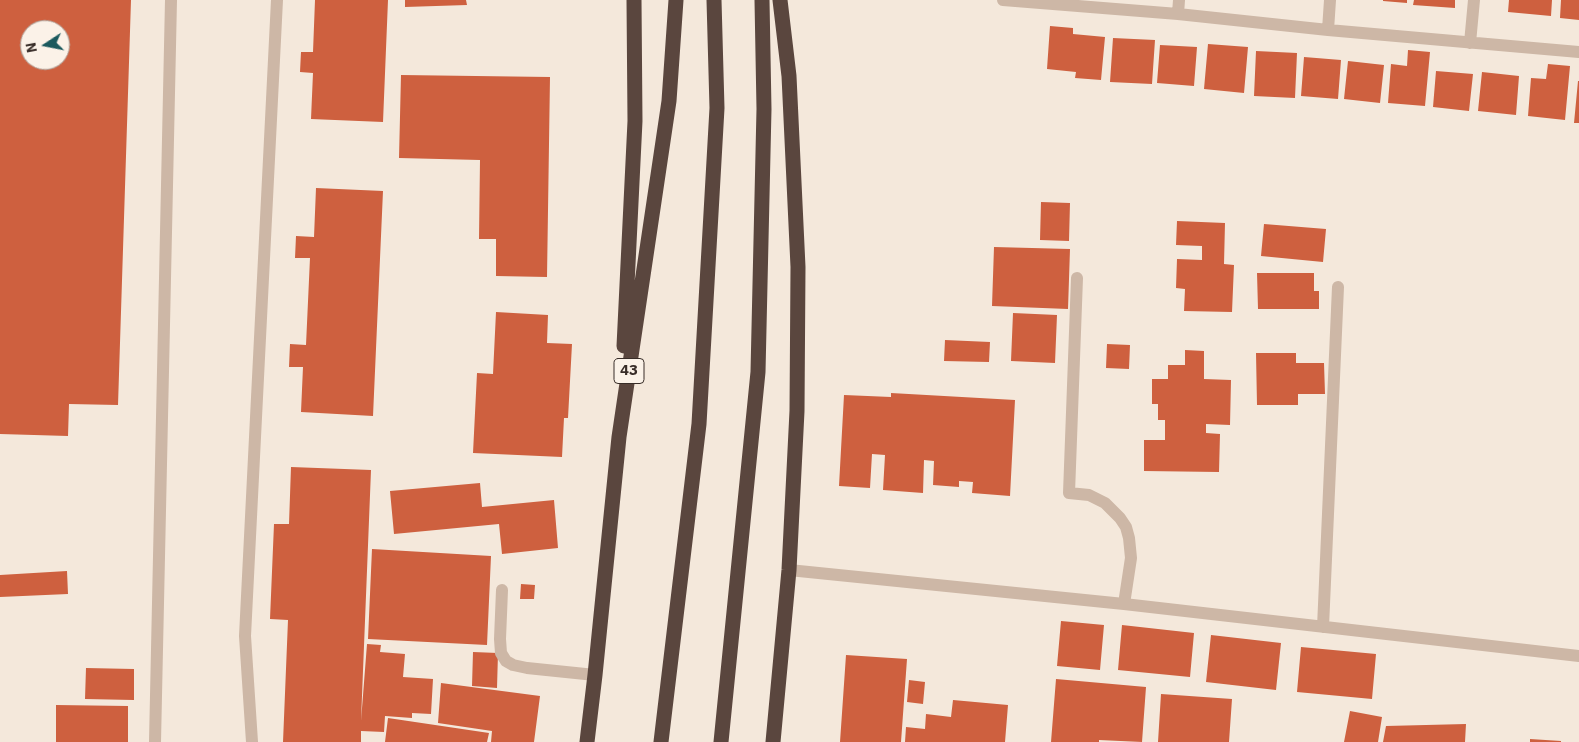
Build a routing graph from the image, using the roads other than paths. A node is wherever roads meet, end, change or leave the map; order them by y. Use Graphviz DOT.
graph roads {
  1 [pos="171,0"];
  2 [pos="276,0"];
  3 [pos="634,0"];
  4 [pos="676,0"];
  5 [pos="714,0"];
  6 [pos="762,0"];
  7 [pos="780,0"];
  8 [pos="1003,0"];
  9 [pos="1179,0"];
  10 [pos="1330,0"];
  11 [pos="1474,0"];
  12 [pos="1016,1"];
  13 [pos="1178,14"];
  14 [pos="1328,30"];
  15 [pos="1470,43"];
  16 [pos="1579,52"];
  17 [pos="1077,278"];
  18 [pos="1338,287"];
  19 [pos="619,437"];
  20 [pos="788,570"];
  21 [pos="502,590"];
  22 [pos="1124,604"];
  23 [pos="1322,627"];
  24 [pos="1579,656"];
  25 [pos="596,675"];
  26 [pos="155,742"];
  27 [pos="252,742"];
  28 [pos="587,742"];
  29 [pos="661,742"];
  30 [pos="721,742"];
  31 [pos="772,742"];
  1 -- 26 [label="street"];
  2 -- 27 [label="street"];
  3 -- 19 [label="highway"];
  4 -- 19 [label="highway, 43"];
  5 -- 29 [label="highway"];
  6 -- 30 [label="highway"];
  7 -- 20 [label="highway"];
  8 -- 12 [label="street"];
  9 -- 13 [label="street"];
  10 -- 14 [label="street"];
  11 -- 15 [label="street"];
  12 -- 13 [label="street"];
  13 -- 14 [label="street"];
  14 -- 15 [label="street"];
  15 -- 16 [label="street"];
  17 -- 22 [label="street"];
  18 -- 23 [label="street"];
  19 -- 25 [label="highway, 43"];
  20 -- 22 [label="street"];
  20 -- 31 [label="highway"];
  21 -- 25 [label="street"];
  22 -- 23 [label="street"];
  23 -- 24 [label="street"];
  25 -- 28 [label="highway, 43"];
}
